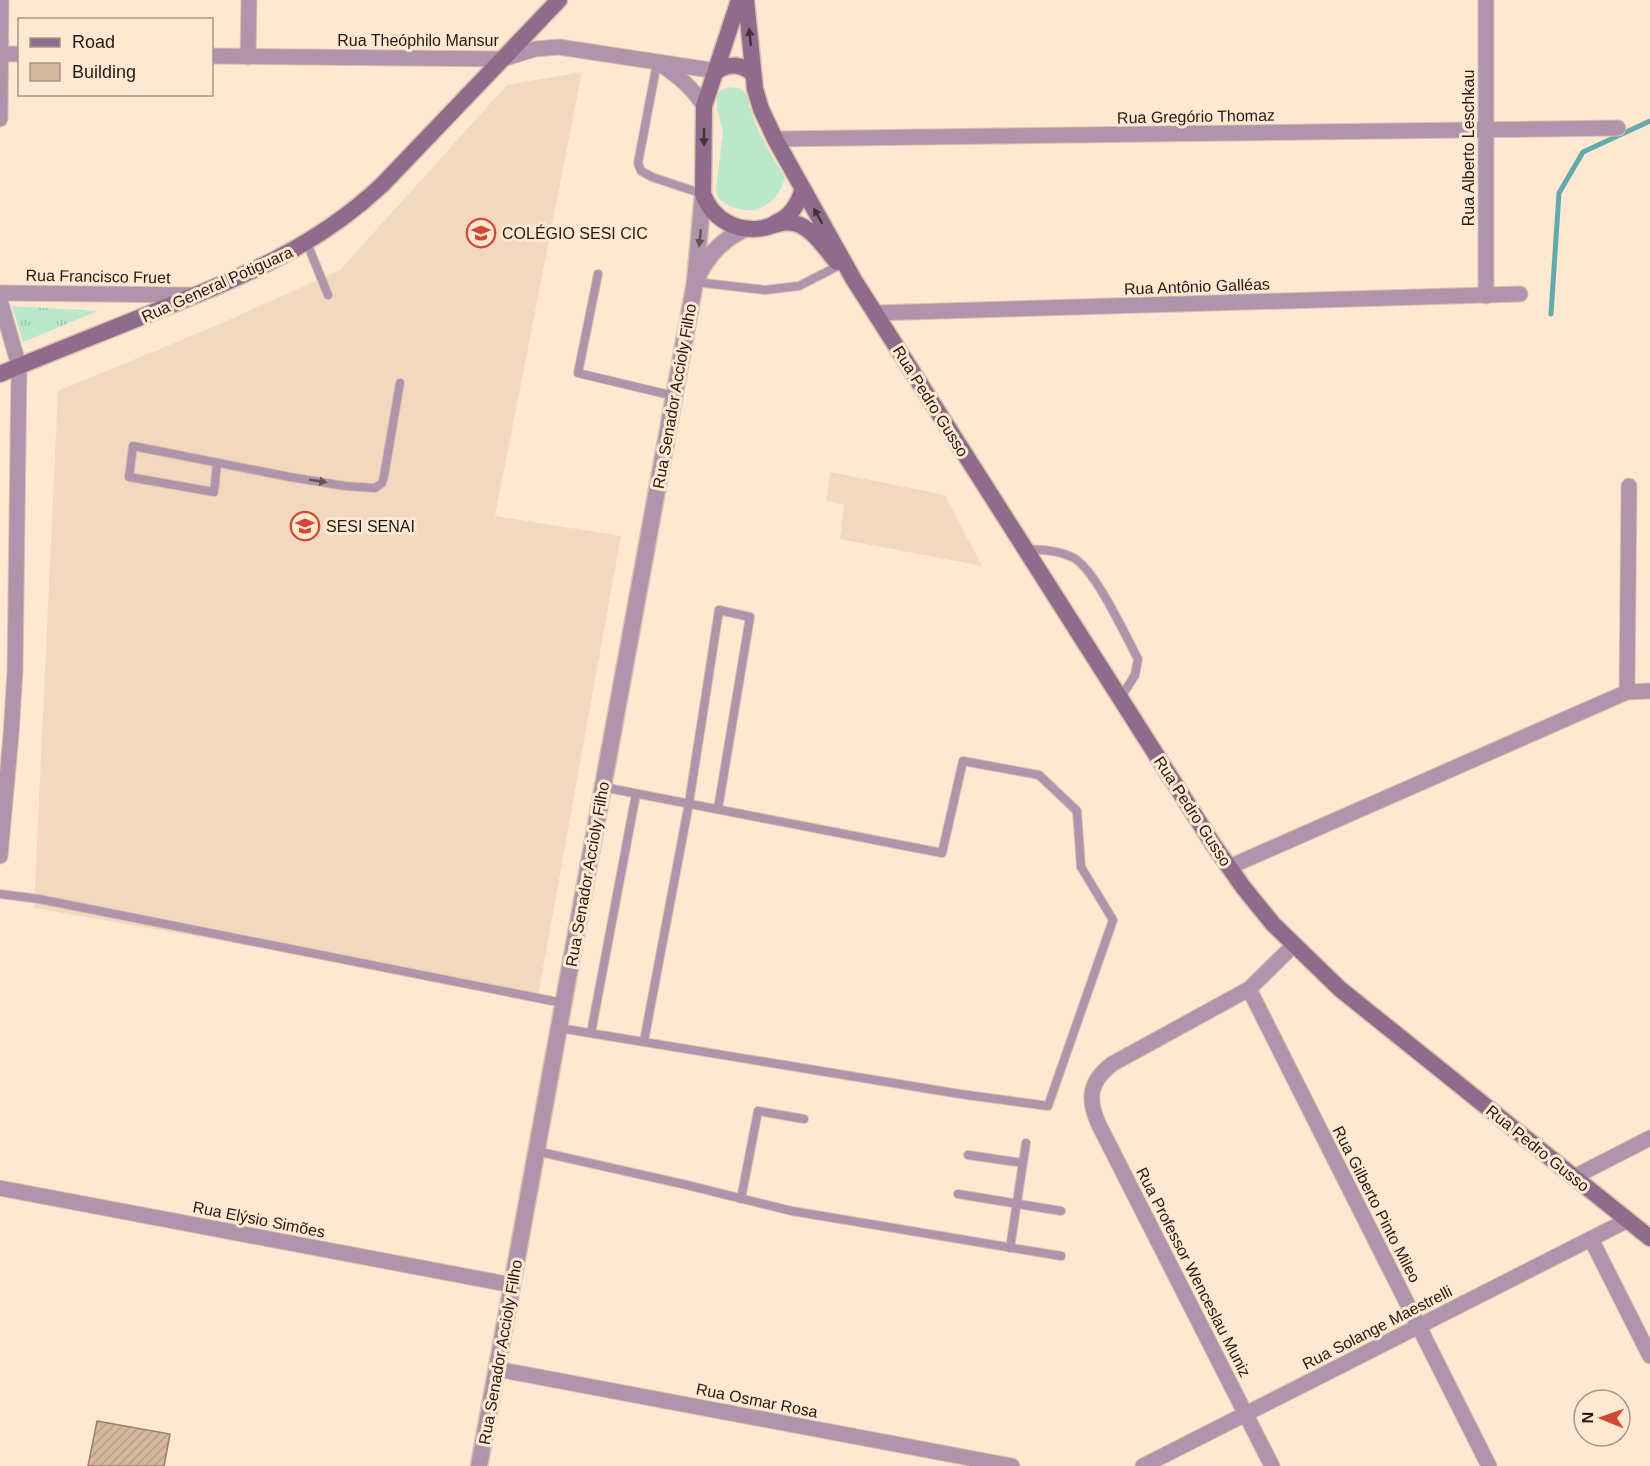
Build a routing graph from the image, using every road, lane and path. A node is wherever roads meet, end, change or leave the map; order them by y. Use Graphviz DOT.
graph roads {
  1 [pos="2,0"];
  2 [pos="249,0"];
  3 [pos="559,0"];
  4 [pos="739,0"];
  5 [pos="746,0"];
  6 [pos="1486,0"];
  7 [pos="0,54"];
  8 [pos="18,54"];
  9 [pos="213,56"];
  10 [pos="248,57"];
  11 [pos="503,59"];
  12 [pos="657,63"];
  13 [pos="717,71"];
  14 [pos="753,74"];
  15 [pos="704,105"];
  16 [pos="0,119"];
  17 [pos="1618,129"];
  18 [pos="1486,130"];
  19 [pos="775,139"];
  20 [pos="803,189"];
  21 [pos="703,194"];
  22 [pos="775,224"];
  23 [pos="746,228"];
  24 [pos="307,243"];
  25 [pos="840,265"];
  26 [pos="598,274"];
  27 [pos="854,280"];
  28 [pos="695,282"];
  29 [pos="0,293"];
  30 [pos="1520,294"];
  31 [pos="328,295"];
  32 [pos="195,296"];
  33 [pos="1486,296"];
  34 [pos="0,300"];
  35 [pos="876,313"];
  36 [pos="19,366"];
  37 [pos="0,374"];
  38 [pos="400,383"];
  39 [pos="674,396"];
  40 [pos="217,463"];
  41 [pos="1629,486"];
  42 [pos="1025,549"];
  43 [pos="1650,691"];
  44 [pos="1627,692"];
  45 [pos="1120,699"];
  46 [pos="603,787"];
  47 [pos="636,794"];
  48 [pos="689,804"];
  49 [pos="718,809"];
  50 [pos="0,856"];
  51 [pos="1229,867"];
  52 [pos="0,894"];
  53 [pos="1294,945"];
  54 [pos="1249,989"];
  55 [pos="563,1003"];
  56 [pos="559,1028"];
  57 [pos="591,1033"];
  58 [pos="644,1041"];
  59 [pos="804,1119"];
  60 [pos="1650,1138"];
  61 [pos="1026,1143"];
  62 [pos="536,1151"];
  63 [pos="968,1155"];
  64 [pos="1023,1163"];
  65 [pos="1574,1177"];
  66 [pos="0,1188"];
  67 [pos="958,1194"];
  68 [pos="741,1199"];
  69 [pos="1016,1203"];
  70 [pos="1060,1211"];
  71 [pos="1628,1220"];
  72 [pos="1650,1238"];
  73 [pos="1591,1239"];
  74 [pos="1010,1248"];
  75 [pos="1061,1256"];
  76 [pos="512,1285"];
  77 [pos="1419,1326"];
  78 [pos="1650,1356"];
  79 [pos="497,1369"];
  80 [pos="1246,1414"];
  81 [pos="479,1466"];
  82 [pos="1012,1466"];
  83 [pos="1143,1466"];
  84 [pos="1272,1466"];
  85 [pos="1489,1466"];
  1 -- 7 [label="street"];
  2 -- 10 [label="street"];
  3 -- 11 [label="main road, Rua General Potiguara"];
  4 -- 13 [label="main road"];
  14 -- 5 [label="main road, Rua Pedro Gusso, one-way"];
  6 -- 18 [label="street, Rua Alberto Leschkau"];
  7 -- 8 [label="street"];
  7 -- 16 [label="street"];
  9 -- 10 [label="street, Rua Theóphilo Mansur"];
  10 -- 11 [label="street, Rua Theóphilo Mansur"];
  11 -- 12 [label="street, Rua Theóphilo Mansur"];
  11 -- 24 [label="main road, Rua General Potiguara"];
  12 -- 13 [label="street, Rua Theóphilo Mansur"];
  12 -- 15 [label="street, Rua Theóphilo Mansur"];
  12 -- 21 [label="lane"];
  13 -- 14 [label="main road"];
  13 -- 15 [label="main road"];
  14 -- 19 [label="main road, Rua Pedro Gusso"];
  15 -- 21 [label="main road, one-way"];
  17 -- 18 [label="street, Rua Gregório Thomaz"];
  18 -- 19 [label="street, Rua Gregório Thomaz"];
  18 -- 33 [label="street, Rua Alberto Leschkau"];
  19 -- 20 [label="main road, Rua Pedro Gusso"];
  20 -- 22 [label="main road"];
  27 -- 20 [label="main road, Rua Pedro Gusso, one-way"];
  21 -- 23 [label="main road"];
  21 -- 28 [label="street, Rua Senador Accioly Filho, one-way"];
  22 -- 23 [label="main road, Rua Pedro Gusso"];
  22 -- 25 [label="main road, Rua Pedro Gusso"];
  23 -- 28 [label="street, Rua Senador Accioly Filho"];
  24 -- 31 [label="lane"];
  24 -- 32 [label="main road, Rua General Potiguara"];
  25 -- 27 [label="main road, Rua Pedro Gusso"];
  25 -- 28 [label="lane"];
  26 -- 39 [label="lane"];
  27 -- 35 [label="main road, Rua Pedro Gusso"];
  28 -- 39 [label="street, Rua Senador Accioly Filho"];
  29 -- 32 [label="street, Rua Francisco Fruet"];
  30 -- 33 [label="street, Rua Antônio Galléas"];
  32 -- 36 [label="main road, Rua General Potiguara"];
  33 -- 35 [label="street, Rua Antônio Galléas"];
  34 -- 36 [label="street"];
  35 -- 42 [label="main road, Rua Pedro Gusso"];
  36 -- 37 [label="main road, Rua General Potiguara"];
  36 -- 50 [label="street"];
  40 -- 38 [label="lane, one-way"];
  39 -- 46 [label="street, Rua Senador Accioly Filho"];
  40 -- 40 [label="lane"];
  41 -- 44 [label="street"];
  42 -- 45 [label="main road, Rua Pedro Gusso"];
  42 -- 45 [label="lane"];
  43 -- 44 [label="street"];
  44 -- 51 [label="street"];
  45 -- 51 [label="main road, Rua Pedro Gusso"];
  46 -- 47 [label="lane"];
  46 -- 55 [label="street, Rua Senador Accioly Filho"];
  47 -- 48 [label="lane"];
  47 -- 57 [label="lane"];
  48 -- 49 [label="lane"];
  48 -- 49 [label="lane"];
  48 -- 58 [label="lane"];
  49 -- 58 [label="lane"];
  51 -- 53 [label="main road, Rua Pedro Gusso"];
  52 -- 55 [label="lane"];
  53 -- 54 [label="street"];
  53 -- 65 [label="main road, Rua Pedro Gusso"];
  54 -- 77 [label="street, Rua Gilberto Pinto Mileo"];
  54 -- 80 [label="street, Rua Professor Wenceslau Muniz"];
  55 -- 56 [label="street, Rua Senador Accioly Filho"];
  56 -- 57 [label="lane"];
  56 -- 62 [label="street, Rua Senador Accioly Filho"];
  57 -- 58 [label="lane"];
  59 -- 68 [label="lane"];
  60 -- 65 [label="street"];
  61 -- 64 [label="lane"];
  62 -- 68 [label="lane"];
  62 -- 76 [label="street, Rua Senador Accioly Filho"];
  63 -- 64 [label="lane"];
  64 -- 69 [label="lane"];
  65 -- 71 [label="main road, Rua Pedro Gusso"];
  66 -- 76 [label="street, Rua Elýsio Simões"];
  67 -- 69 [label="lane"];
  68 -- 74 [label="lane"];
  69 -- 70 [label="lane"];
  69 -- 74 [label="lane"];
  71 -- 72 [label="main road, Rua Pedro Gusso"];
  71 -- 73 [label="street, Rua Solange Maestrelli"];
  73 -- 77 [label="street, Rua Solange Maestrelli"];
  73 -- 78 [label="street"];
  74 -- 75 [label="lane"];
  76 -- 79 [label="street, Rua Senador Accioly Filho"];
  77 -- 80 [label="street, Rua Solange Maestrelli"];
  77 -- 85 [label="street, Rua Gilberto Pinto Mileo"];
  79 -- 81 [label="street, Rua Senador Accioly Filho"];
  79 -- 82 [label="street, Rua Osmar Rosa"];
  80 -- 83 [label="street, Rua Solange Maestrelli"];
  80 -- 84 [label="street, Rua Professor Wenceslau Muniz"];
}
